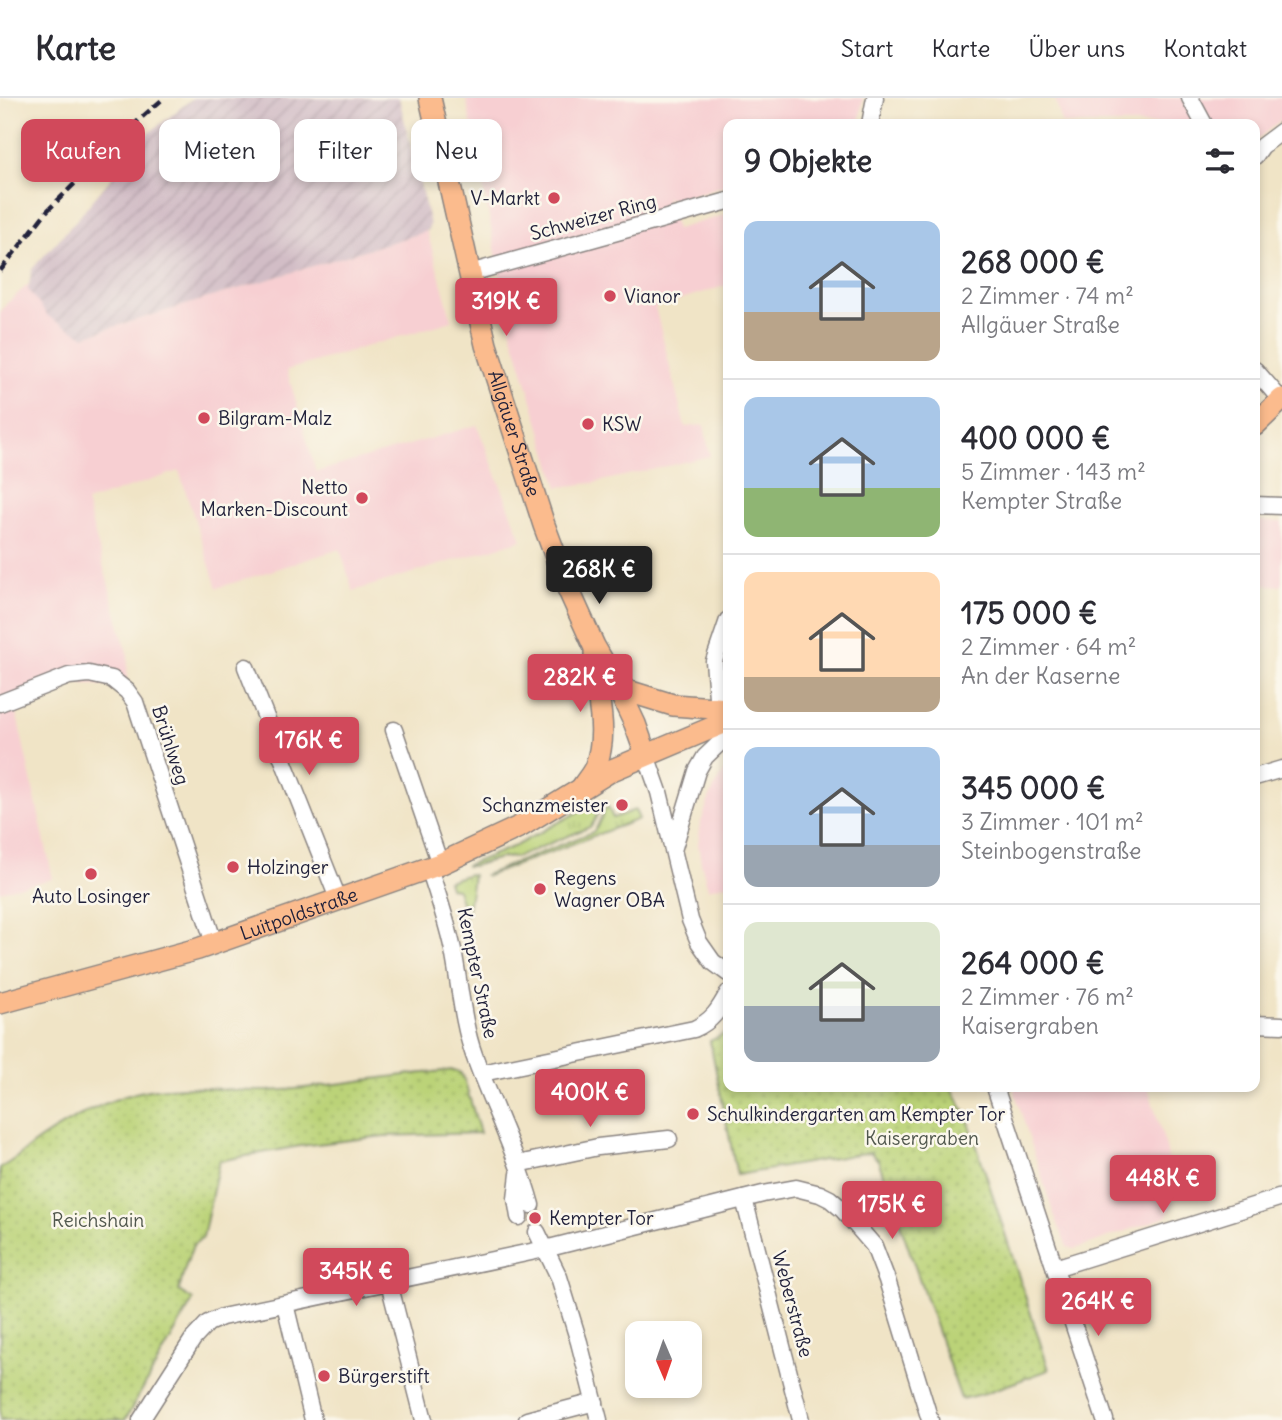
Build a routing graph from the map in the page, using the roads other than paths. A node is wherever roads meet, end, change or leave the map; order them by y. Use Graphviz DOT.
graph roads {
  1 [pos="430,98"];
  2 [pos="875,98"];
  3 [pos="1190,98"];
  4 [pos="871,119"];
  5 [pos="1201,119"];
  6 [pos="1282,131"];
  7 [pos="1260,149"];
  8 [pos="723,202"];
  9 [pos="470,273"];
  10 [pos="1260,375"];
  11 [pos="1282,399"];
  12 [pos="1260,420"];
  13 [pos="1260,505"];
  14 [pos="1282,506"];
  15 [pos="723,635"];
  16 [pos="594,646"];
  17 [pos="246,667"];
  18 [pos="618,688"];
  19 [pos="0,703"];
  20 [pos="723,704"];
  21 [pos="723,713"];
  22 [pos="723,714"];
  23 [pos="394,730"];
  24 [pos="723,740"];
  25 [pos="646,755"];
  26 [pos="1282,769"];
  27 [pos="1260,776"];
  28 [pos="582,788"];
  29 [pos="673,850"];
  30 [pos="434,866"];
  31 [pos="339,901"];
  32 [pos="214,943"];
  33 [pos="723,969"];
  34 [pos="723,1002"];
  35 [pos="0,1003"];
  36 [pos="1260,1024"];
  37 [pos="1282,1025"];
  38 [pos="482,1073"];
  39 [pos="997,1092"];
  40 [pos="669,1139"];
  41 [pos="519,1166"];
  42 [pos="1282,1197"];
  43 [pos="744,1199"];
  44 [pos="545,1249"];
  45 [pos="1055,1268"];
  46 [pos="388,1283"];
  47 [pos="285,1304"];
  48 [pos="595,1402"];
  49 [pos="141,1420"];
  50 [pos="313,1420"];
  51 [pos="424,1420"];
  52 [pos="527,1420"];
  53 [pos="599,1420"];
  54 [pos="802,1420"];
  55 [pos="930,1420"];
  56 [pos="1105,1420"];
  1 -- 9 [label="main road, Allgäuer Straße"];
  2 -- 4 [label="street"];
  3 -- 5 [label="street"];
  6 -- 7 [label="street"];
  8 -- 9 [label="street, Schweizer Ring"];
  9 -- 16 [label="main road, Allgäuer Straße"];
  10 -- 11 [label="street"];
  11 -- 12 [label="main road"];
  13 -- 14 [label="street"];
  15 -- 20 [label="street"];
  16 -- 18 [label="main road, Allgäuer Straße"];
  16 -- 28 [label="main road"];
  17 -- 31 [label="street"];
  18 -- 21 [label="main road"];
  18 -- 25 [label="main road, Allgäuer Straße"];
  19 -- 32 [label="street, Brühlweg"];
  22 -- 25 [label="main road, Luitpoldstraße"];
  23 -- 30 [label="street, Kempter Straße"];
  24 -- 29 [label="street"];
  25 -- 28 [label="main road, Luitpoldstraße"];
  25 -- 29 [label="street"];
  26 -- 27 [label="street"];
  28 -- 30 [label="main road, Luitpoldstraße"];
  29 -- 33 [label="street"];
  30 -- 31 [label="main road, Luitpoldstraße"];
  30 -- 38 [label="street, Kempter Straße"];
  31 -- 32 [label="main road, Luitpoldstraße"];
  32 -- 35 [label="main road, Luitpoldstraße"];
  34 -- 38 [label="street"];
  36 -- 37 [label="street"];
  38 -- 41 [label="street, Kempter Straße"];
  39 -- 45 [label="street"];
  40 -- 41 [label="street"];
  41 -- 44 [label="street, Kempter Straße"];
  42 -- 45 [label="street"];
  43 -- 44 [label="street"];
  43 -- 54 [label="street, Weberstraße"];
  43 -- 55 [label="street"];
  44 -- 46 [label="street"];
  44 -- 48 [label="street, Kempter Straße"];
  45 -- 56 [label="street"];
  46 -- 47 [label="street"];
  46 -- 51 [label="street"];
  47 -- 49 [label="street"];
  47 -- 50 [label="street"];
  48 -- 52 [label="street"];
  48 -- 53 [label="street, Kempter Straße"];
}
